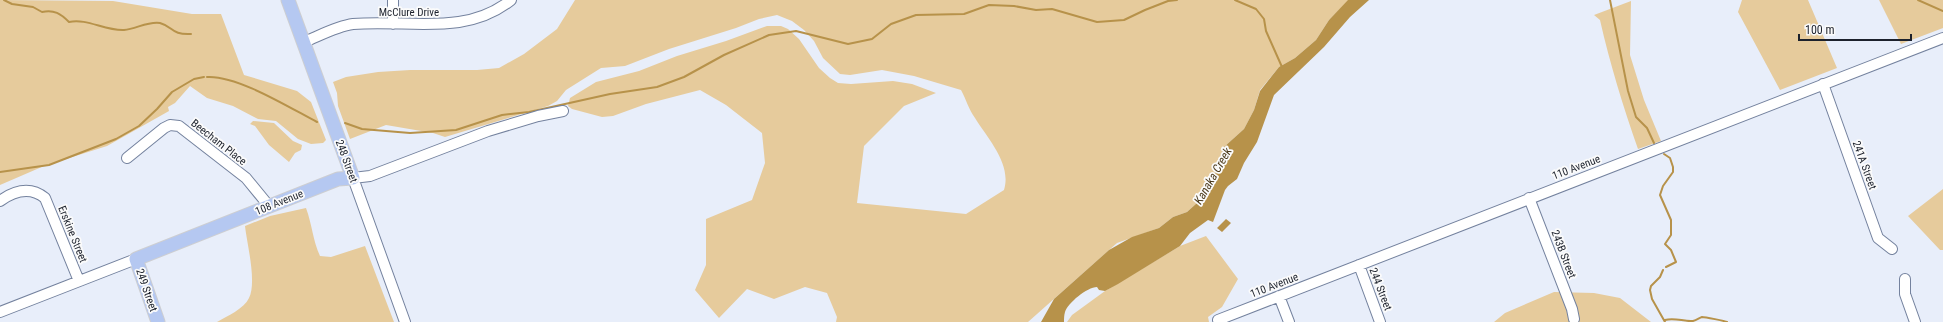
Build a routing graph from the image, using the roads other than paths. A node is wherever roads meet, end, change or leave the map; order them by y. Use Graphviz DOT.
graph roads {
  1 [pos="288,0"];
  2 [pos="393,0"];
  3 [pos="511,0"];
  4 [pos="393,24"];
  5 [pos="1943,38"];
  6 [pos="304,42"];
  7 [pos="1824,84"];
  8 [pos="563,111"];
  9 [pos="127,158"];
  10 [pos="353,178"];
  11 [pos="1529,198"];
  12 [pos="0,201"];
  13 [pos="269,206"];
  14 [pos="1892,249"];
  15 [pos="136,258"];
  16 [pos="1359,265"];
  17 [pos="1905,279"];
  18 [pos="79,280"];
  19 [pos="1279,296"];
  20 [pos="0,312"];
  21 [pos="1574,319"];
  22 [pos="1218,320"];
  23 [pos="158,322"];
  24 [pos="405,322"];
  25 [pos="1289,322"];
  26 [pos="1380,322"];
  27 [pos="1915,322"];
  1 -- 6 [label="main road, 248 Street"];
  2 -- 4 [label="street"];
  3 -- 4 [label="street, McClure Drive"];
  4 -- 6 [label="street, McClure Drive"];
  5 -- 7 [label="street, 110 Avenue"];
  6 -- 10 [label="main road, 248 Street"];
  7 -- 11 [label="street, 110 Avenue"];
  7 -- 14 [label="street, 241A Street"];
  8 -- 10 [label="street, 108 Avenue"];
  9 -- 13 [label="street, Beecham Place"];
  10 -- 13 [label="main road, 108 Avenue"];
  10 -- 24 [label="street, 248 Street"];
  11 -- 16 [label="street, 110 Avenue"];
  11 -- 21 [label="street, 243B Street"];
  12 -- 18 [label="street, Erskine Street"];
  13 -- 15 [label="main road, 108 Avenue"];
  15 -- 18 [label="street, 108 Avenue"];
  15 -- 23 [label="main road, 249 Street"];
  16 -- 19 [label="street, 110 Avenue"];
  16 -- 26 [label="street, 244 Street"];
  17 -- 27 [label="street"];
  18 -- 20 [label="street, 108 Avenue"];
  19 -- 22 [label="street, 110 Avenue"];
  19 -- 25 [label="street"];
}
